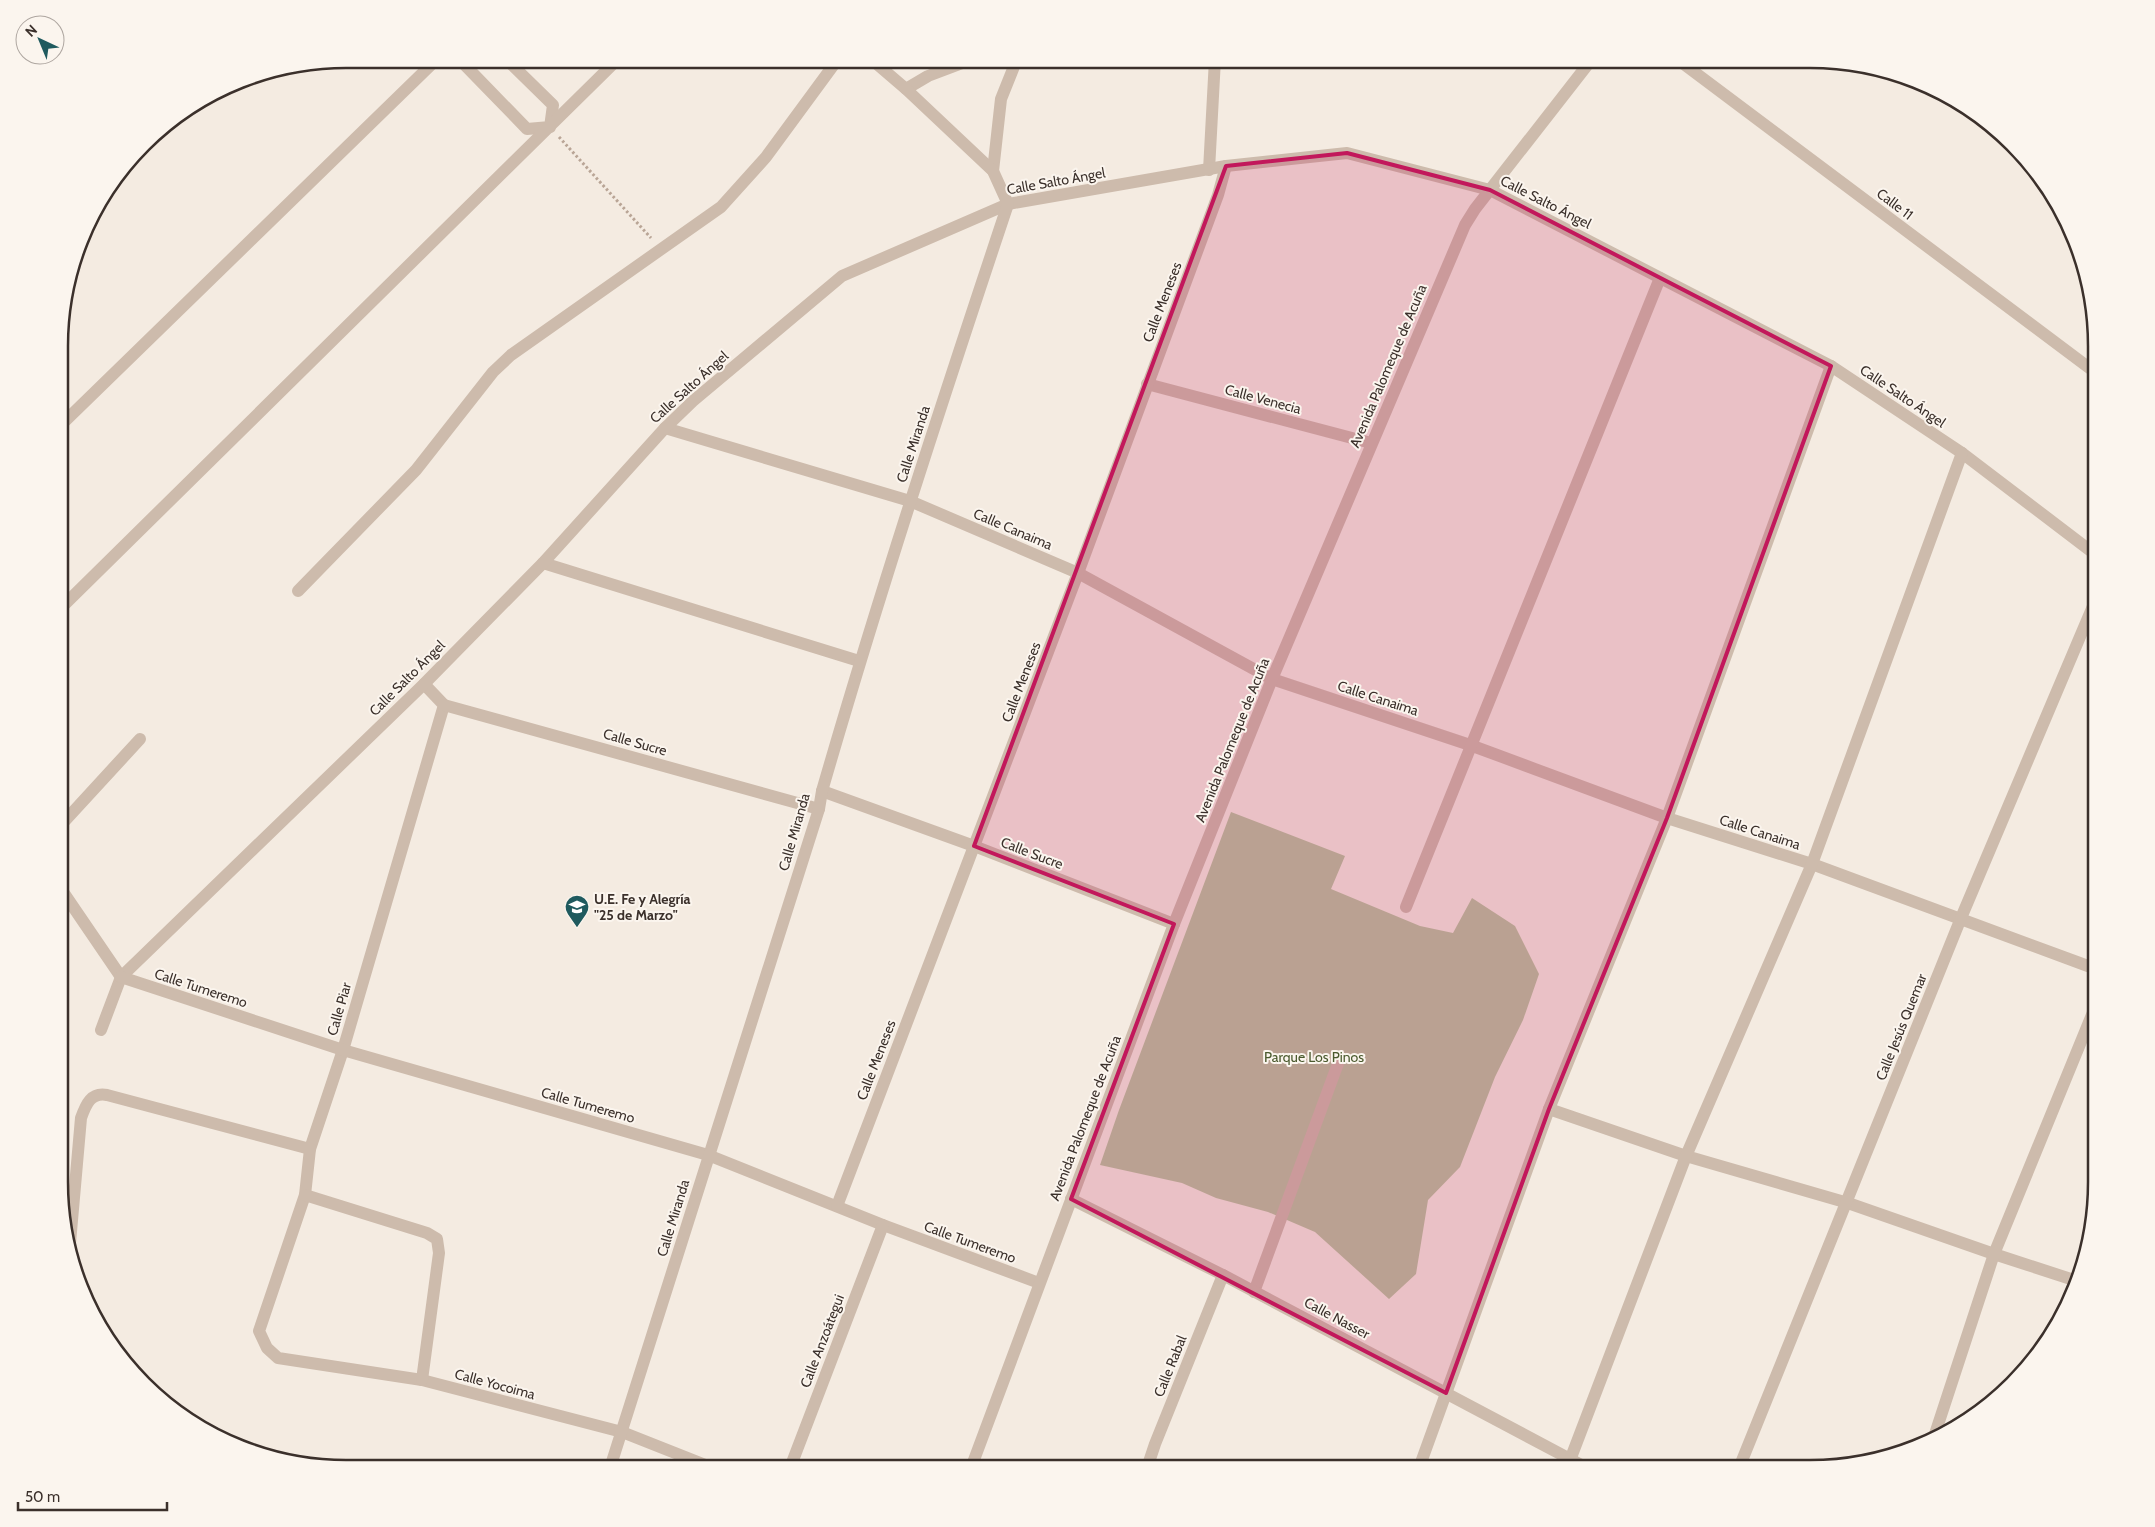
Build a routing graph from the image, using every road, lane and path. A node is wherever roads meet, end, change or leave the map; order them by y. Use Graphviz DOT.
graph roads {
  1 [pos="428,68"];
  2 [pos="468,68"];
  3 [pos="515,68"];
  4 [pos="609,68"];
  5 [pos="831,68"];
  6 [pos="885,68"];
  7 [pos="949,68"];
  8 [pos="1013,68"];
  9 [pos="1215,68"];
  10 [pos="1585,68"];
  11 [pos="1689,68"];
  12 [pos="906,89"];
  13 [pos="550,128"];
  14 [pos="1226,166"];
  15 [pos="1209,170"];
  16 [pos="993,171"];
  17 [pos="1490,190"];
  18 [pos="1008,204"];
  19 [pos="662,250"];
  20 [pos="1660,278"];
  21 [pos="1831,366"];
  22 [pos="2088,367"];
  23 [pos="1147,384"];
  24 [pos="68,417"];
  25 [pos="665,428"];
  26 [pos="1371,443"];
  27 [pos="1962,453"];
  28 [pos="910,501"];
  29 [pos="2088,549"];
  30 [pos="543,563"];
  31 [pos="1078,573"];
  32 [pos="298,590"];
  33 [pos="68,601"];
  34 [pos="2088,618"];
  35 [pos="859,661"];
  36 [pos="1272,679"];
  37 [pos="424,684"];
  38 [pos="444,705"];
  39 [pos="140,739"];
  40 [pos="1470,745"];
  41 [pos="822,791"];
  42 [pos="819,809"];
  43 [pos="68,817"];
  44 [pos="1668,818"];
  45 [pos="974,846"];
  46 [pos="1812,864"];
  47 [pos="68,899"];
  48 [pos="1406,907"];
  49 [pos="1961,918"];
  50 [pos="1174,924"];
  51 [pos="2088,966"];
  52 [pos="121,977"];
  53 [pos="2088,1025"];
  54 [pos="101,1030"];
  55 [pos="343,1050"];
  56 [pos="1340,1058"];
  57 [pos="1549,1109"];
  58 [pos="310,1149"];
  59 [pos="708,1155"];
  60 [pos="1686,1156"];
  61 [pos="305,1195"];
  62 [pos="1071,1199"];
  63 [pos="1848,1203"];
  64 [pos="837,1206"];
  65 [pos="883,1225"];
  66 [pos="71,1226"];
  67 [pos="1994,1254"];
  68 [pos="1223,1276"];
  69 [pos="2070,1279"];
  70 [pos="1039,1284"];
  71 [pos="1254,1292"];
  72 [pos="267,1348"];
  73 [pos="422,1380"];
  74 [pos="1446,1393"];
  75 [pos="1937,1428"];
  76 [pos="622,1432"];
  77 [pos="613,1460"];
  78 [pos="692,1460"];
  79 [pos="793,1460"];
  80 [pos="974,1460"];
  81 [pos="1150,1460"];
  82 [pos="1422,1460"];
  83 [pos="1562,1460"];
  84 [pos="1571,1460"];
  85 [pos="1742,1460"];
  1 -- 24 [label="street"];
  2 -- 13 [label="street"];
  3 -- 13 [label="street"];
  4 -- 13 [label="street"];
  5 -- 19 [label="street"];
  6 -- 12 [label="street"];
  7 -- 12 [label="street"];
  8 -- 16 [label="street"];
  9 -- 15 [label="street"];
  10 -- 17 [label="street, Avenida Palomeque de Acuña"];
  11 -- 22 [label="street, Calle 11"];
  12 -- 16 [label="street"];
  13 -- 19 [label="path"];
  13 -- 33 [label="street"];
  14 -- 15 [label="street, Calle Salto Ángel"];
  14 -- 17 [label="street, Calle Salto Ángel"];
  14 -- 23 [label="street, Calle Meneses"];
  15 -- 18 [label="street, Calle Salto Ángel"];
  16 -- 18 [label="street"];
  17 -- 20 [label="street, Calle Salto Ángel"];
  17 -- 26 [label="street, Avenida Palomeque de Acuña"];
  18 -- 25 [label="street, Calle Salto Ángel"];
  18 -- 28 [label="street, Calle Miranda"];
  19 -- 32 [label="street"];
  20 -- 21 [label="street, Calle Salto Ángel"];
  20 -- 40 [label="street"];
  21 -- 27 [label="street, Calle Salto Ángel"];
  21 -- 44 [label="street"];
  23 -- 26 [label="street, Calle Venecia"];
  23 -- 31 [label="street, Calle Meneses"];
  25 -- 28 [label="street, Calle Canaima"];
  25 -- 30 [label="street, Calle Salto Ángel"];
  26 -- 36 [label="street, Avenida Palomeque de Acuña"];
  27 -- 29 [label="street, Calle Salto Ángel"];
  27 -- 46 [label="street"];
  28 -- 31 [label="street, Calle Canaima"];
  28 -- 35 [label="street, Calle Miranda"];
  30 -- 35 [label="street"];
  30 -- 37 [label="street, Calle Salto Ángel"];
  31 -- 36 [label="street, Calle Canaima"];
  31 -- 45 [label="street, Calle Meneses"];
  34 -- 49 [label="street, Calle Jesús Quemar"];
  35 -- 41 [label="street, Calle Miranda"];
  36 -- 40 [label="street, Calle Canaima"];
  36 -- 50 [label="street, Avenida Palomeque de Acuña"];
  37 -- 38 [label="street"];
  37 -- 52 [label="street, Calle Salto Ángel"];
  38 -- 42 [label="street, Calle Sucre"];
  38 -- 55 [label="street, Calle Piar"];
  39 -- 43 [label="street"];
  40 -- 44 [label="street, Calle Canaima"];
  40 -- 48 [label="street"];
  41 -- 42 [label="street, Calle Miranda"];
  41 -- 45 [label="street, Calle Sucre"];
  42 -- 59 [label="street, Calle Miranda"];
  44 -- 46 [label="street, Calle Canaima"];
  44 -- 57 [label="street"];
  45 -- 50 [label="street, Calle Sucre"];
  45 -- 64 [label="street, Calle Meneses"];
  46 -- 49 [label="street, Calle Canaima"];
  46 -- 60 [label="street"];
  47 -- 52 [label="street"];
  49 -- 51 [label="street, Calle Canaima"];
  49 -- 63 [label="street, Calle Jesús Quemar"];
  50 -- 62 [label="street, Avenida Palomeque de Acuña"];
  52 -- 54 [label="street"];
  52 -- 55 [label="street, Calle Tumeremo"];
  53 -- 67 [label="street"];
  55 -- 58 [label="street, Calle Piar"];
  55 -- 59 [label="street, Calle Tumeremo"];
  56 -- 71 [label="street"];
  57 -- 60 [label="street"];
  57 -- 74 [label="street"];
  58 -- 61 [label="street, Calle Piar"];
  58 -- 66 [label="street"];
  59 -- 64 [label="street, Calle Tumeremo"];
  59 -- 76 [label="street, Calle Miranda"];
  60 -- 63 [label="street"];
  60 -- 84 [label="street"];
  61 -- 72 [label="street, Calle Piar"];
  61 -- 73 [label="street"];
  62 -- 68 [label="street, Calle Nasser"];
  62 -- 70 [label="street, Avenida Palomeque de Acuña"];
  63 -- 67 [label="street"];
  63 -- 85 [label="street, Calle Jesús Quemar"];
  64 -- 65 [label="street, Calle Tumeremo"];
  65 -- 70 [label="street, Calle Tumeremo"];
  65 -- 79 [label="street, Calle Anzoátegui"];
  67 -- 69 [label="street"];
  67 -- 75 [label="street"];
  68 -- 71 [label="street, Calle Nasser"];
  68 -- 81 [label="street, Calle Rabal"];
  70 -- 80 [label="street, Avenida Palomeque de Acuña"];
  71 -- 74 [label="street, Calle Nasser"];
  72 -- 73 [label="street, Calle Yocoima"];
  73 -- 76 [label="street, Calle Yocoima"];
  74 -- 82 [label="street"];
  74 -- 83 [label="street, Calle Nasser"];
  76 -- 77 [label="street, Calle Miranda"];
  76 -- 78 [label="street, Calle Yocoima"];
}
